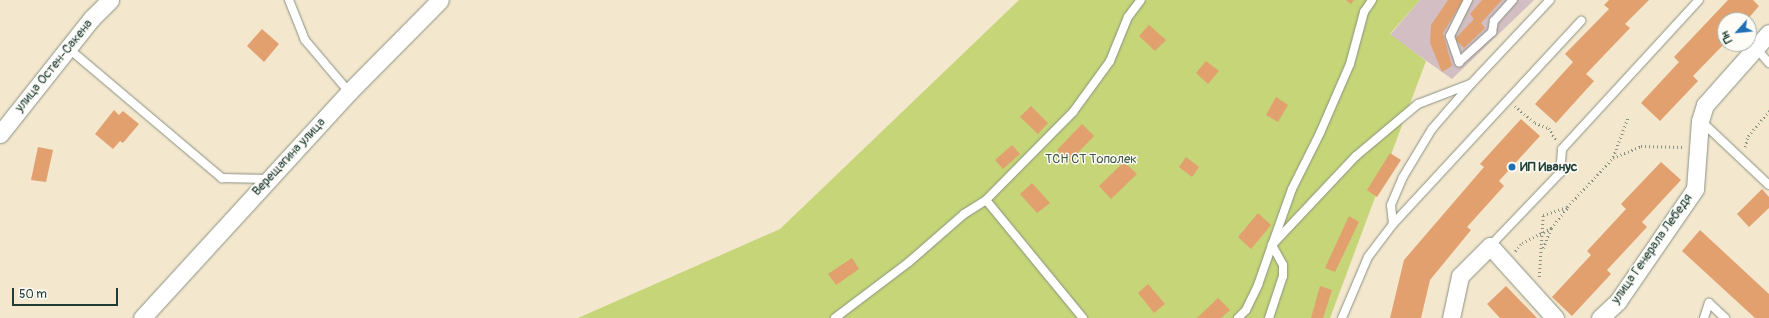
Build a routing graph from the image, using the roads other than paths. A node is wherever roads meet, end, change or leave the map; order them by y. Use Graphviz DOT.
graph roads {
  1 [pos="110,0"];
  2 [pos="289,0"];
  3 [pos="435,0"];
  4 [pos="440,0"];
  5 [pos="1141,0"];
  6 [pos="1372,0"];
  7 [pos="1468,0"];
  8 [pos="1513,0"];
  9 [pos="1550,0"];
  10 [pos="1699,0"];
  11 [pos="421,19"];
  12 [pos="1581,21"];
  13 [pos="1769,33"];
  14 [pos="1757,47"];
  15 [pos="68,48"];
  16 [pos="1757,49"];
  17 [pos="1752,52"];
  18 [pos="1769,63"];
  19 [pos="1471,84"];
  20 [pos="348,92"];
  21 [pos="1700,121"];
  22 [pos="0,134"];
  23 [pos="269,179"];
  24 [pos="1769,185"];
  25 [pos="986,200"];
  26 [pos="1393,224"];
  27 [pos="1272,245"];
  28 [pos="1495,252"];
  29 [pos="142,318"];
  30 [pos="835,318"];
  31 [pos="1083,318"];
  32 [pos="1238,318"];
  33 [pos="1269,318"];
  34 [pos="1342,318"];
  35 [pos="1450,318"];
  36 [pos="1554,318"];
  37 [pos="1600,318"];
  38 [pos="1704,318"];
  39 [pos="1725,318"];
  1 -- 15 [label="street, улица Остен-Сакена"];
  2 -- 20 [label="lane"];
  3 -- 11 [label="street"];
  4 -- 11 [label="street, Верещагина улица"];
  5 -- 25 [label="lane"];
  6 -- 27 [label="lane"];
  7 -- 8 [label="lane"];
  9 -- 19 [label="lane"];
  10 -- 28 [label="lane"];
  11 -- 20 [label="street, Верещагина улица"];
  12 -- 26 [label="lane"];
  13 -- 14 [label="street, улица Генерала Лебедя"];
  15 -- 22 [label="street, улица Остен-Сакена"];
  15 -- 23 [label="lane"];
  16 -- 18 [label="lane"];
  17 -- 21 [label="street, улица Генерала Лебедя"];
  19 -- 26 [label="lane"];
  19 -- 27 [label="lane"];
  20 -- 23 [label="street, Верещагина улица"];
  21 -- 24 [label="lane"];
  21 -- 37 [label="street, улица Генерала Лебедя"];
  23 -- 29 [label="street, Верещагина улица"];
  25 -- 30 [label="lane"];
  25 -- 31 [label="lane"];
  26 -- 34 [label="lane"];
  27 -- 32 [label="lane"];
  27 -- 33 [label="lane"];
  28 -- 35 [label="street"];
  28 -- 36 [label="street"];
  38 -- 39 [label="lane"];
}
